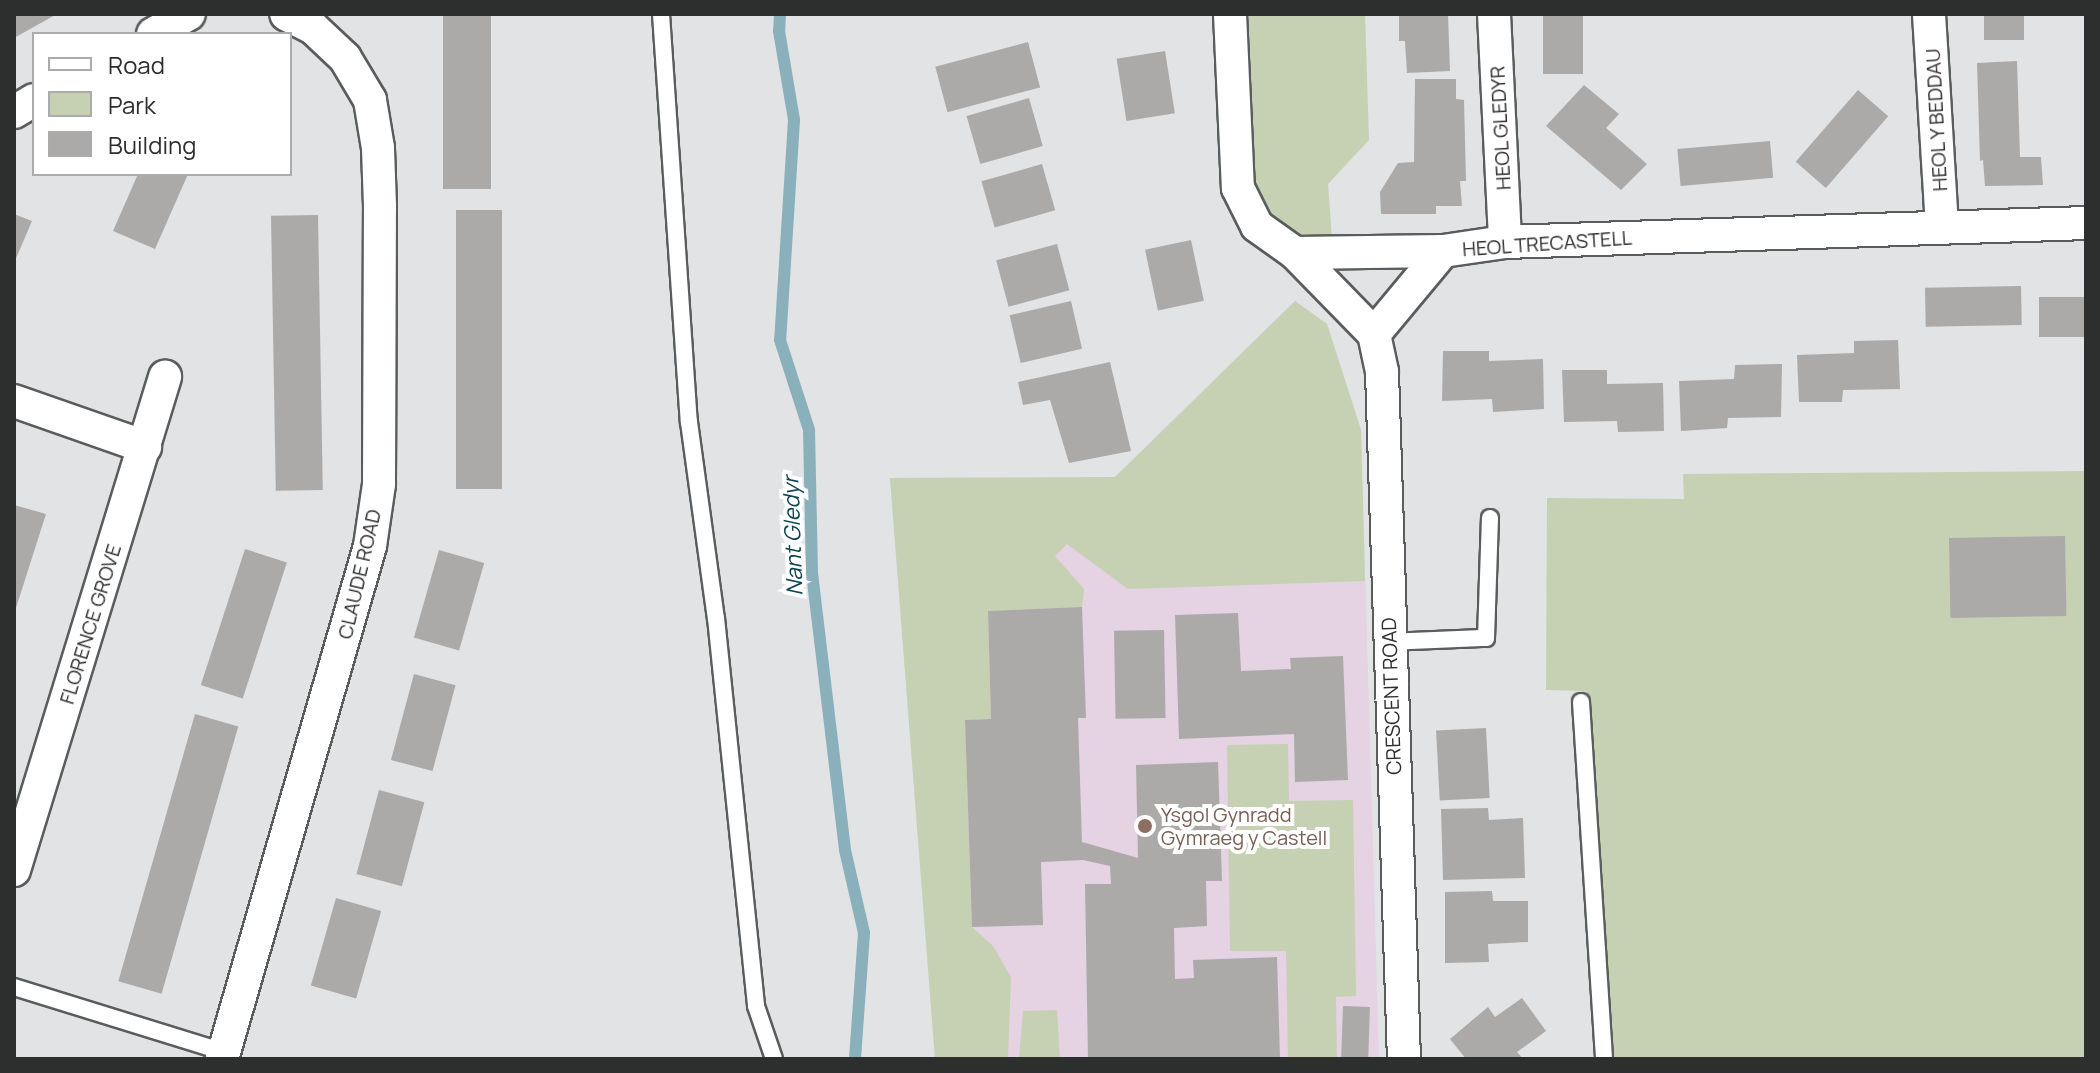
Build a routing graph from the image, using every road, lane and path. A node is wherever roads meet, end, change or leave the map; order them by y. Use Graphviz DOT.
graph roads {
  1 [pos="189,14"];
  2 [pos="286,14"];
  3 [pos="661,14"];
  4 [pos="1230,14"];
  5 [pos="1494,14"];
  6 [pos="1929,14"];
  7 [pos="157,32"];
  8 [pos="32,101"];
  9 [pos="14,112"];
  10 [pos="2086,223"];
  11 [pos="1942,226"];
  12 [pos="1505,242"];
  13 [pos="1443,251"];
  14 [pos="1295,253"];
  15 [pos="1374,334"];
  16 [pos="165,377"];
  17 [pos="14,401"];
  18 [pos="145,447"];
  19 [pos="1490,518"];
  20 [pos="1389,642"];
  21 [pos="1581,702"];
  22 [pos="14,870"];
  23 [pos="14,987"];
  24 [pos="223,1056"];
  25 [pos="774,1059"];
  26 [pos="1404,1059"];
  27 [pos="1604,1059"];
  1 -- 7 [label="street"];
  2 -- 24 [label="street, CLAUDE ROAD"];
  3 -- 25 [label="lane"];
  4 -- 14 [label="street"];
  5 -- 12 [label="street, HEOL GLEDYR"];
  6 -- 11 [label="street, HEOL Y BEDDAU"];
  8 -- 9 [label="street"];
  10 -- 11 [label="street, HEOL TRECASTELL"];
  11 -- 12 [label="street, HEOL TRECASTELL"];
  12 -- 13 [label="street, HEOL TRECASTELL"];
  13 -- 14 [label="street"];
  13 -- 15 [label="street, HEOL TRECASTELL"];
  14 -- 15 [label="street"];
  15 -- 20 [label="street, CRESCENT ROAD"];
  16 -- 18 [label="street, FLORENCE GROVE"];
  17 -- 18 [label="street"];
  18 -- 22 [label="street, FLORENCE GROVE"];
  19 -- 20 [label="lane"];
  20 -- 26 [label="street, CRESCENT ROAD"];
  21 -- 27 [label="lane"];
  23 -- 24 [label="lane"];
}
